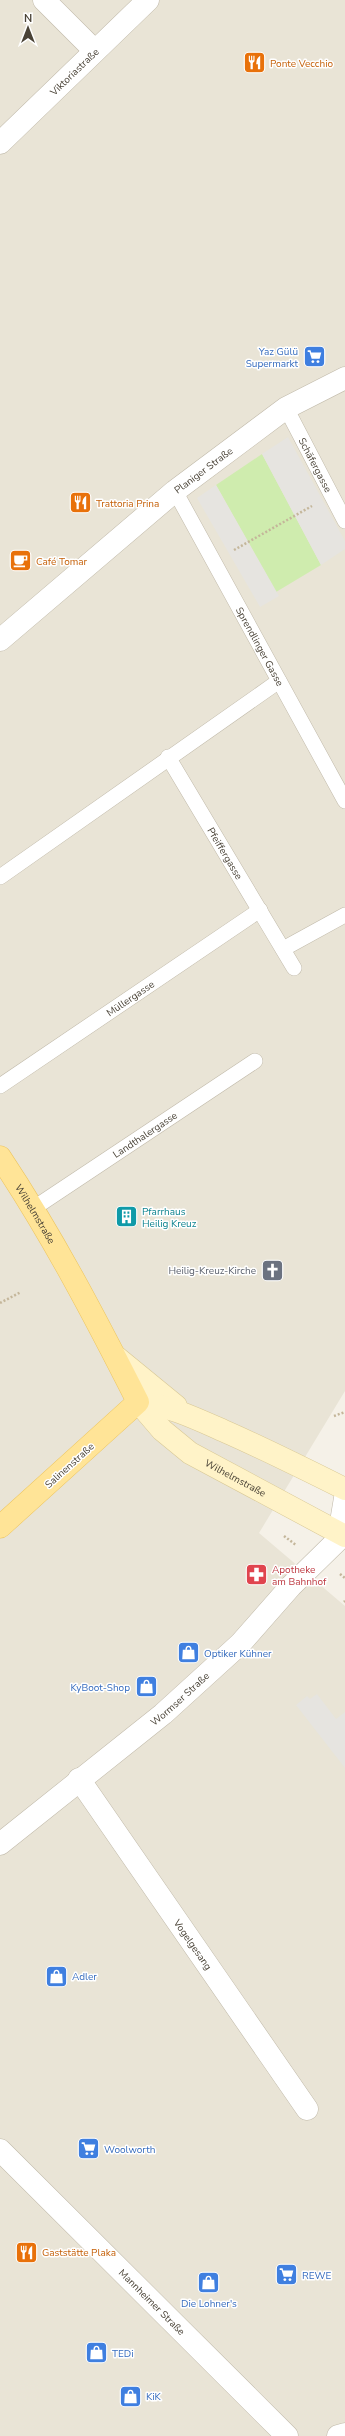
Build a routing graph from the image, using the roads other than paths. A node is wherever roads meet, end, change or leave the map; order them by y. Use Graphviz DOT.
graph roads {
  1 [pos="44,0"];
  2 [pos="148,0"];
  3 [pos="94,50"];
  4 [pos="0,143"];
  5 [pos="345,378"];
  6 [pos="286,408"];
  7 [pos="176,491"];
  8 [pos="345,521"];
  9 [pos="0,640"];
  10 [pos="279,680"];
  11 [pos="168,757"];
  12 [pos="345,801"];
  13 [pos="0,877"];
  14 [pos="260,910"];
  15 [pos="345,915"];
  16 [pos="283,949"];
  17 [pos="294,968"];
  18 [pos="255,1061"];
  19 [pos="0,1086"];
  20 [pos="0,1157"];
  21 [pos="34,1208"];
  22 [pos="115,1356"];
  23 [pos="138,1402"];
  24 [pos="188,1416"];
  25 [pos="345,1489"];
  26 [pos="345,1498"];
  27 [pos="0,1527"];
  28 [pos="344,1534"];
  29 [pos="79,1779"];
  30 [pos="0,1844"];
  31 [pos="307,2109"];
  32 [pos="0,2150"];
  33 [pos="345,2434"];
  34 [pos="287,2436"];
  35 [pos="338,2436"];
  1 -- 3 [label="street"];
  2 -- 3 [label="street, Viktoriastraße"];
  3 -- 4 [label="street, Viktoriastraße"];
  5 -- 6 [label="street, Planiger Straße"];
  6 -- 7 [label="street, Planiger Straße"];
  6 -- 8 [label="lane, Schäfergasse"];
  7 -- 9 [label="street, Planiger Straße"];
  7 -- 10 [label="lane, Sprendlinger Gasse"];
  10 -- 11 [label="lane"];
  10 -- 12 [label="lane, Sprendlinger Gasse"];
  11 -- 13 [label="lane"];
  11 -- 14 [label="lane, Pfeiffergasse"];
  14 -- 16 [label="lane, Pfeiffergasse"];
  14 -- 19 [label="lane, Müllergasse"];
  15 -- 16 [label="lane"];
  16 -- 17 [label="lane, Pfeiffergasse"];
  18 -- 21 [label="lane, Landthalergasse"];
  20 -- 21 [label="main road, Wilhelmstraße"];
  21 -- 22 [label="main road, Wilhelmstraße"];
  22 -- 23 [label="main road, Wilhelmstraße"];
  22 -- 24 [label="main road, Wilhelmstraße"];
  23 -- 24 [label="main road, Wilhelmstraße"];
  23 -- 27 [label="main road, Salinenstraße"];
  23 -- 28 [label="main road, Wilhelmstraße"];
  24 -- 25 [label="main road, Wilhelmstraße"];
  26 -- 28 [label="street"];
  28 -- 29 [label="street, Wormser Straße"];
  29 -- 30 [label="street, Wormser Straße"];
  29 -- 31 [label="street, Vogelgesang"];
  32 -- 34 [label="street, Mannheimer Straße"];
  33 -- 35 [label="street"];
}
